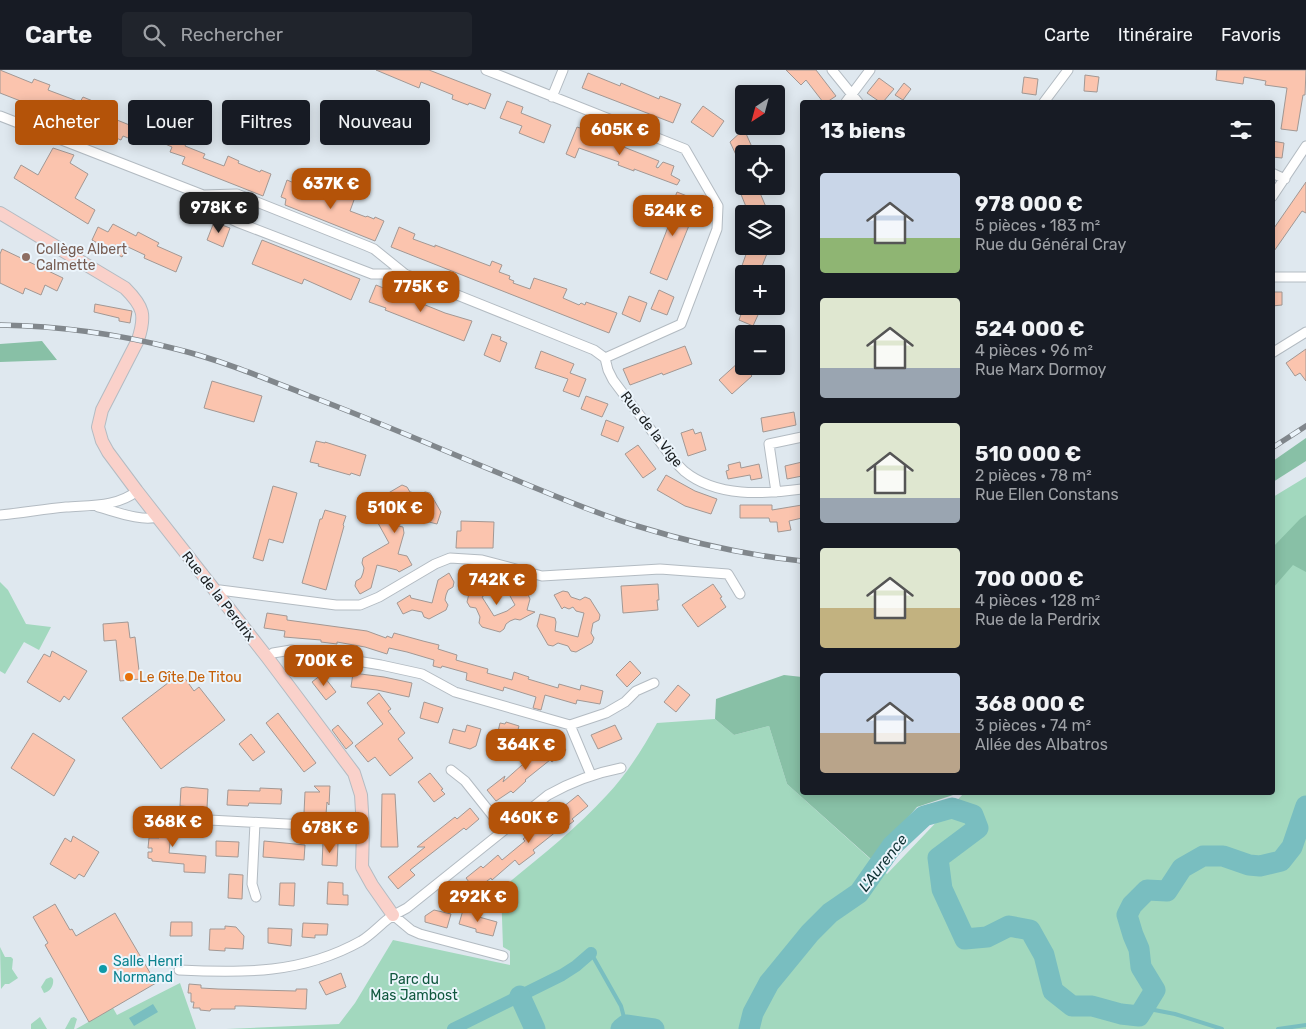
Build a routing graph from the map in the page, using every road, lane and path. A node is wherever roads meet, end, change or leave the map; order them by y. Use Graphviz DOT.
graph roads {
  1 [pos="486,70"];
  2 [pos="563,70"];
  3 [pos="832,70"];
  4 [pos="870,70"];
  5 [pos="1068,70"];
  6 [pos="851,94"];
  7 [pos="552,97"];
  8 [pos="847,100"];
  9 [pos="856,100"];
  10 [pos="1046,100"];
  11 [pos="0,116"];
  12 [pos="1306,146"];
  13 [pos="1275,174"];
  14 [pos="1285,179"];
  15 [pos="1275,193"];
  16 [pos="203,195"];
  17 [pos="0,212"];
  18 [pos="406,274"];
  19 [pos="1275,277"];
  20 [pos="1306,277"];
  21 [pos="1306,332"];
  22 [pos="1275,351"];
  23 [pos="605,358"];
  24 [pos="800,437"];
  25 [pos="800,489"];
  26 [pos="137,491"];
  27 [pos="776,492"];
  28 [pos="95,506"];
  29 [pos="0,515"];
  30 [pos="157,517"];
  31 [pos="216,593"];
  32 [pos="740,594"];
  33 [pos="267,657"];
  34 [pos="654,684"];
  35 [pos="570,725"];
  36 [pos="622,768"];
  37 [pos="451,770"];
  38 [pos="591,775"];
  39 [pos="255,823"];
  40 [pos="363,828"];
  41 [pos="195,829"];
  42 [pos="504,830"];
  43 [pos="256,897"];
  44 [pos="394,915"];
  45 [pos="503,956"];
  46 [pos="179,970"];
  1 -- 7 [label="street"];
  2 -- 7 [label="street"];
  3 -- 6 [label="street"];
  4 -- 6 [label="street"];
  5 -- 10 [label="street"];
  6 -- 8 [label="street"];
  6 -- 9 [label="street"];
  7 -- 23 [label="street"];
  11 -- 16 [label="street"];
  12 -- 14 [label="street"];
  13 -- 14 [label="street"];
  14 -- 15 [label="street"];
  16 -- 18 [label="street"];
  16 -- 18 [label="street"];
  17 -- 26 [label="street, Rue de la Perdrix"];
  18 -- 23 [label="street"];
  19 -- 20 [label="street"];
  21 -- 22 [label="street"];
  23 -- 27 [label="street, Rue de la Vige"];
  24 -- 27 [label="street"];
  25 -- 27 [label="street, Rue de la Vige"];
  26 -- 28 [label="street"];
  26 -- 30 [label="street, Rue de la Perdrix"];
  28 -- 29 [label="street"];
  28 -- 30 [label="street"];
  30 -- 31 [label="street, Rue de la Perdrix"];
  31 -- 32 [label="street"];
  31 -- 33 [label="street, Rue de la Perdrix"];
  33 -- 35 [label="street"];
  33 -- 40 [label="street, Rue de la Perdrix"];
  34 -- 35 [label="street"];
  35 -- 38 [label="street"];
  36 -- 38 [label="street"];
  37 -- 42 [label="street"];
  38 -- 42 [label="street"];
  39 -- 40 [label="street"];
  39 -- 41 [label="street"];
  39 -- 43 [label="street"];
  40 -- 44 [label="street, Rue de la Perdrix"];
  42 -- 44 [label="street"];
  44 -- 45 [label="street, Rue de la Perdrix"];
  44 -- 46 [label="street"];
}
